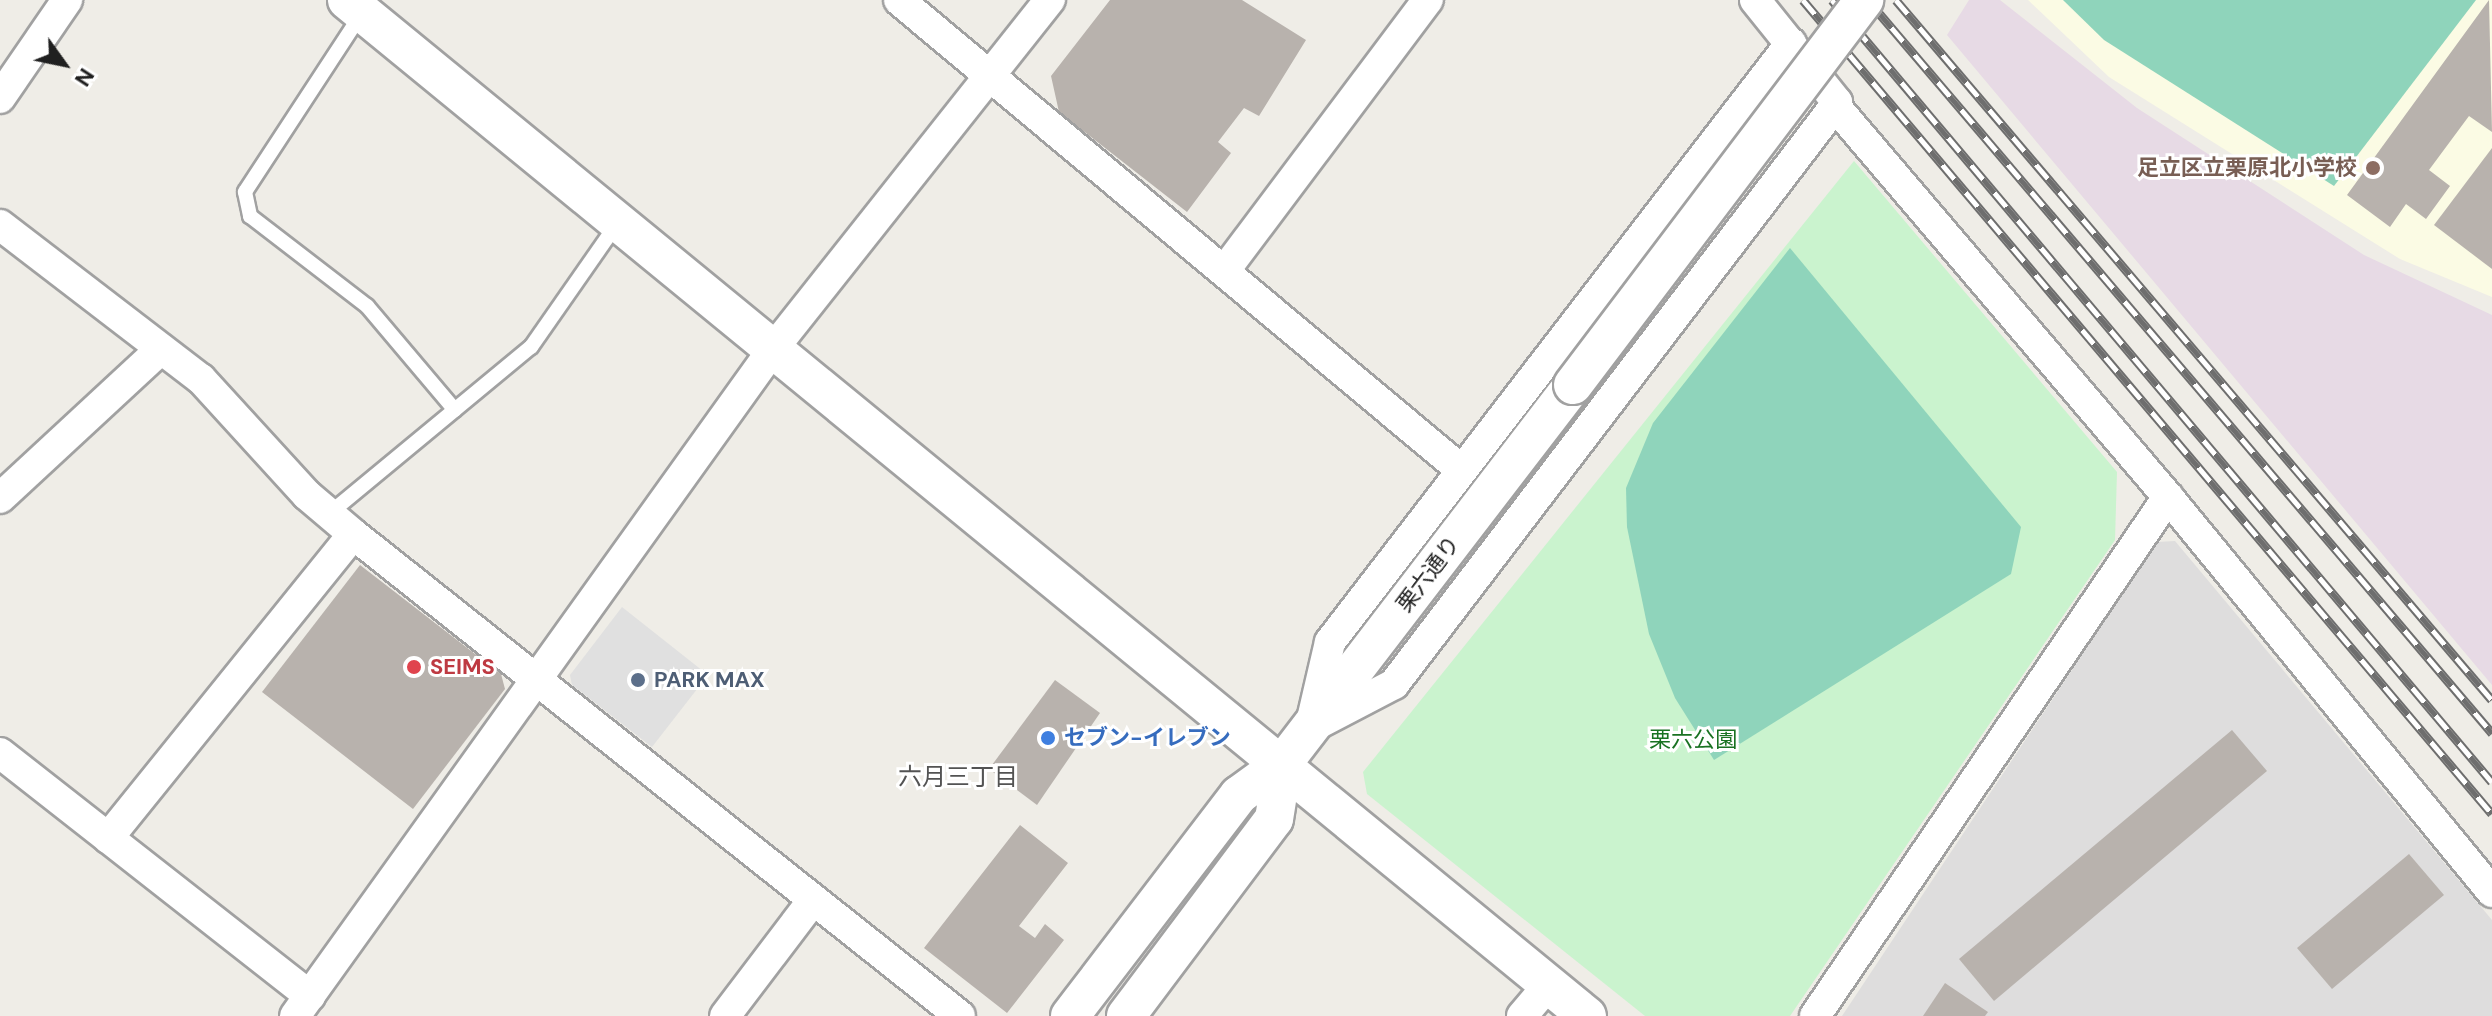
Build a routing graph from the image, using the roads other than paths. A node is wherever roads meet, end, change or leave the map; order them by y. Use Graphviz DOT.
graph roads {
  1 [pos="67,0"];
  2 [pos="899,0"];
  3 [pos="1050,0"];
  4 [pos="1428,0"];
  5 [pos="1755,0"];
  6 [pos="1864,0"];
  7 [pos="355,6"];
  8 [pos="1791,43"];
  9 [pos="990,78"];
  10 [pos="0,98"];
  11 [pos="1835,106"];
  12 [pos="0,225"];
  13 [pos="616,225"];
  14 [pos="1225,270"];
  15 [pos="161,349"];
  16 [pos="773,349"];
  17 [pos="455,410"];
  18 [pos="1459,468"];
  19 [pos="2168,497"];
  20 [pos="0,498"];
  21 [pos="330,513"];
  22 [pos="353,534"];
  23 [pos="538,680"];
  24 [pos="1310,728"];
  25 [pos="0,753"];
  26 [pos="1283,763"];
  27 [pos="108,838"];
  28 [pos="2492,892"];
  29 [pos="813,900"];
  30 [pos="1550,983"];
  31 [pos="302,1006"];
  32 [pos="725,1016"];
  33 [pos="960,1016"];
  34 [pos="1070,1016"];
  35 [pos="1126,1016"];
  36 [pos="1522,1016"];
  37 [pos="1587,1016"];
  38 [pos="1815,1016"];
  1 -- 10 [label="street"];
  2 -- 9 [label="street"];
  3 -- 9 [label="street"];
  4 -- 14 [label="street"];
  5 -- 8 [label="street"];
  6 -- 24 [label="street, 栗六通り, bridge"];
  7 -- 13 [label="street"];
  7 -- 17 [label="lane"];
  8 -- 11 [label="street"];
  8 -- 18 [label="street"];
  9 -- 14 [label="street"];
  9 -- 16 [label="street"];
  11 -- 19 [label="street"];
  11 -- 24 [label="street"];
  12 -- 15 [label="street"];
  13 -- 16 [label="street"];
  13 -- 17 [label="lane"];
  14 -- 18 [label="street"];
  15 -- 20 [label="street"];
  15 -- 21 [label="street"];
  16 -- 23 [label="street"];
  16 -- 26 [label="street"];
  17 -- 21 [label="lane"];
  18 -- 24 [label="street"];
  19 -- 28 [label="street"];
  19 -- 38 [label="street"];
  21 -- 22 [label="street"];
  22 -- 23 [label="street"];
  22 -- 27 [label="street"];
  23 -- 29 [label="street"];
  23 -- 31 [label="street"];
  24 -- 26 [label="street, 栗六通り"];
  25 -- 27 [label="street"];
  26 -- 30 [label="street"];
  26 -- 34 [label="street, 栗六通り"];
  26 -- 35 [label="street, 栗六通り"];
  27 -- 31 [label="street"];
  29 -- 32 [label="street"];
  29 -- 33 [label="street"];
  30 -- 36 [label="street"];
  30 -- 37 [label="street"];
}
